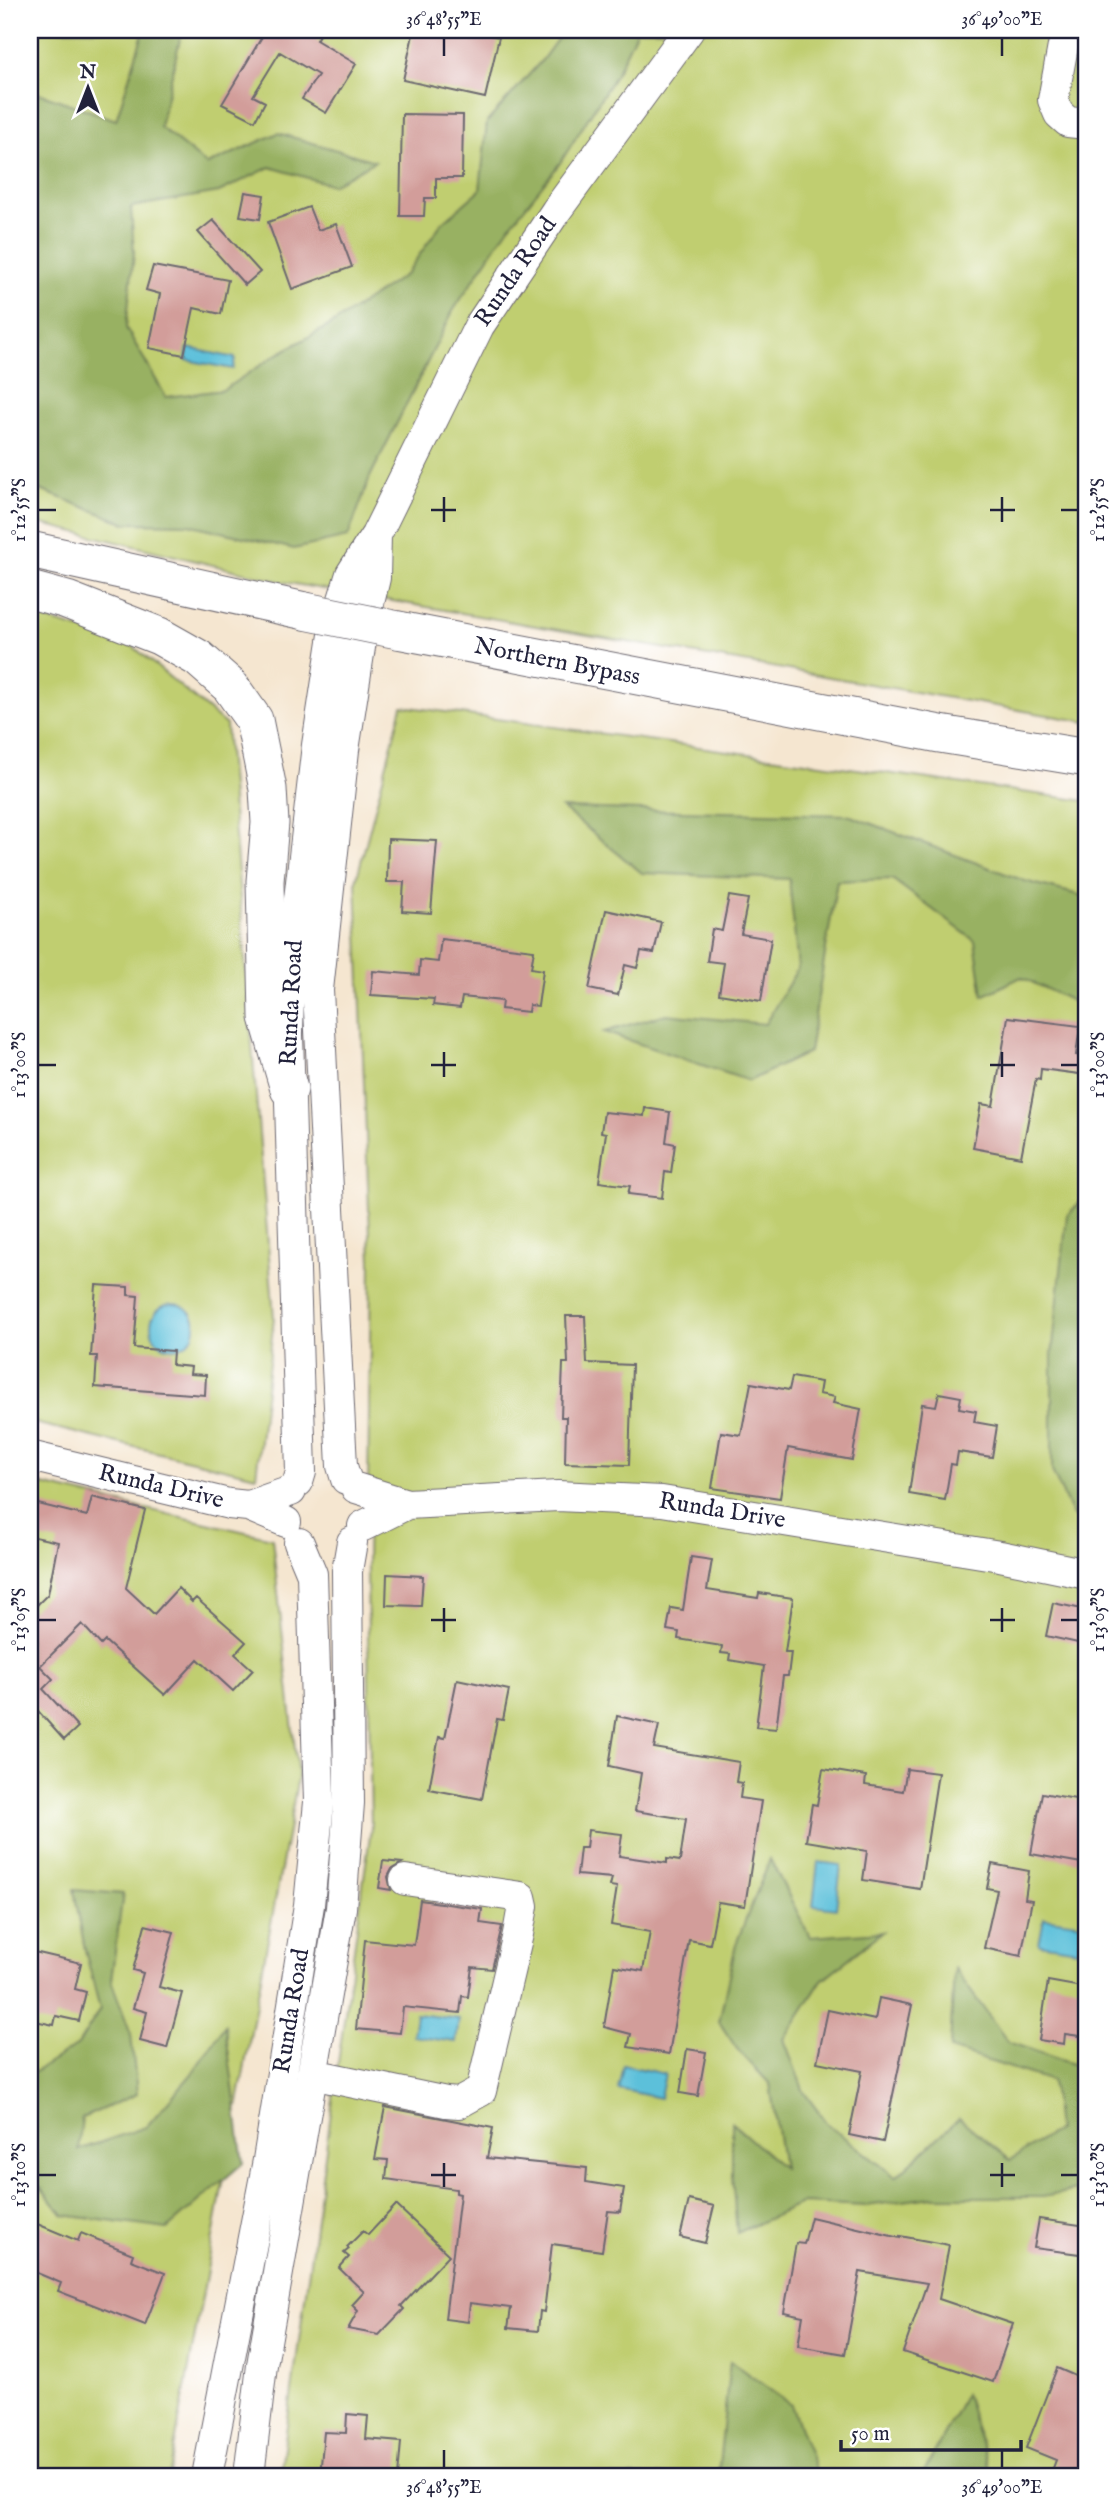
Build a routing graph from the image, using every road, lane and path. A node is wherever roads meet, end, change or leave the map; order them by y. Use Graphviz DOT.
graph roads {
  1 [pos="689,30"];
  2 [pos="1066,30"];
  3 [pos="1087,124"];
  4 [pos="376,535"];
  5 [pos="30,550"];
  6 [pos="30,590"];
  7 [pos="1087,758"];
  8 [pos="289,1089"];
  9 [pos="30,1456"];
  10 [pos="351,1483"];
  11 [pos="294,1487"];
  12 [pos="407,1504"];
  13 [pos="248,1506"];
  14 [pos="292,1532"];
  15 [pos="357,1534"];
  16 [pos="1087,1574"];
  17 [pos="405,1880"];
  18 [pos="312,2074"];
  19 [pos="207,2476"];
  20 [pos="249,2476"];
  1 -- 4 [label="street, Runda Road"];
  2 -- 3 [label="street"];
  4 -- 8 [label="street, Runda Road"];
  4 -- 10 [label="street, Runda Road"];
  5 -- 7 [label="main road, Northern Bypass, bridge"];
  6 -- 8 [label="main road"];
  8 -- 11 [label="street, Runda Road"];
  9 -- 13 [label="street, Runda Drive"];
  10 -- 11 [label="street, Runda Drive"];
  10 -- 12 [label="street, Runda Drive"];
  10 -- 15 [label="street"];
  11 -- 13 [label="street, Runda Drive"];
  11 -- 14 [label="street"];
  12 -- 15 [label="street"];
  12 -- 16 [label="street, Runda Drive"];
  13 -- 14 [label="street"];
  14 -- 15 [label="street"];
  14 -- 19 [label="street, Runda Road"];
  15 -- 18 [label="street, Runda Road"];
  17 -- 18 [label="street"];
  18 -- 20 [label="street, Runda Road"];
}
